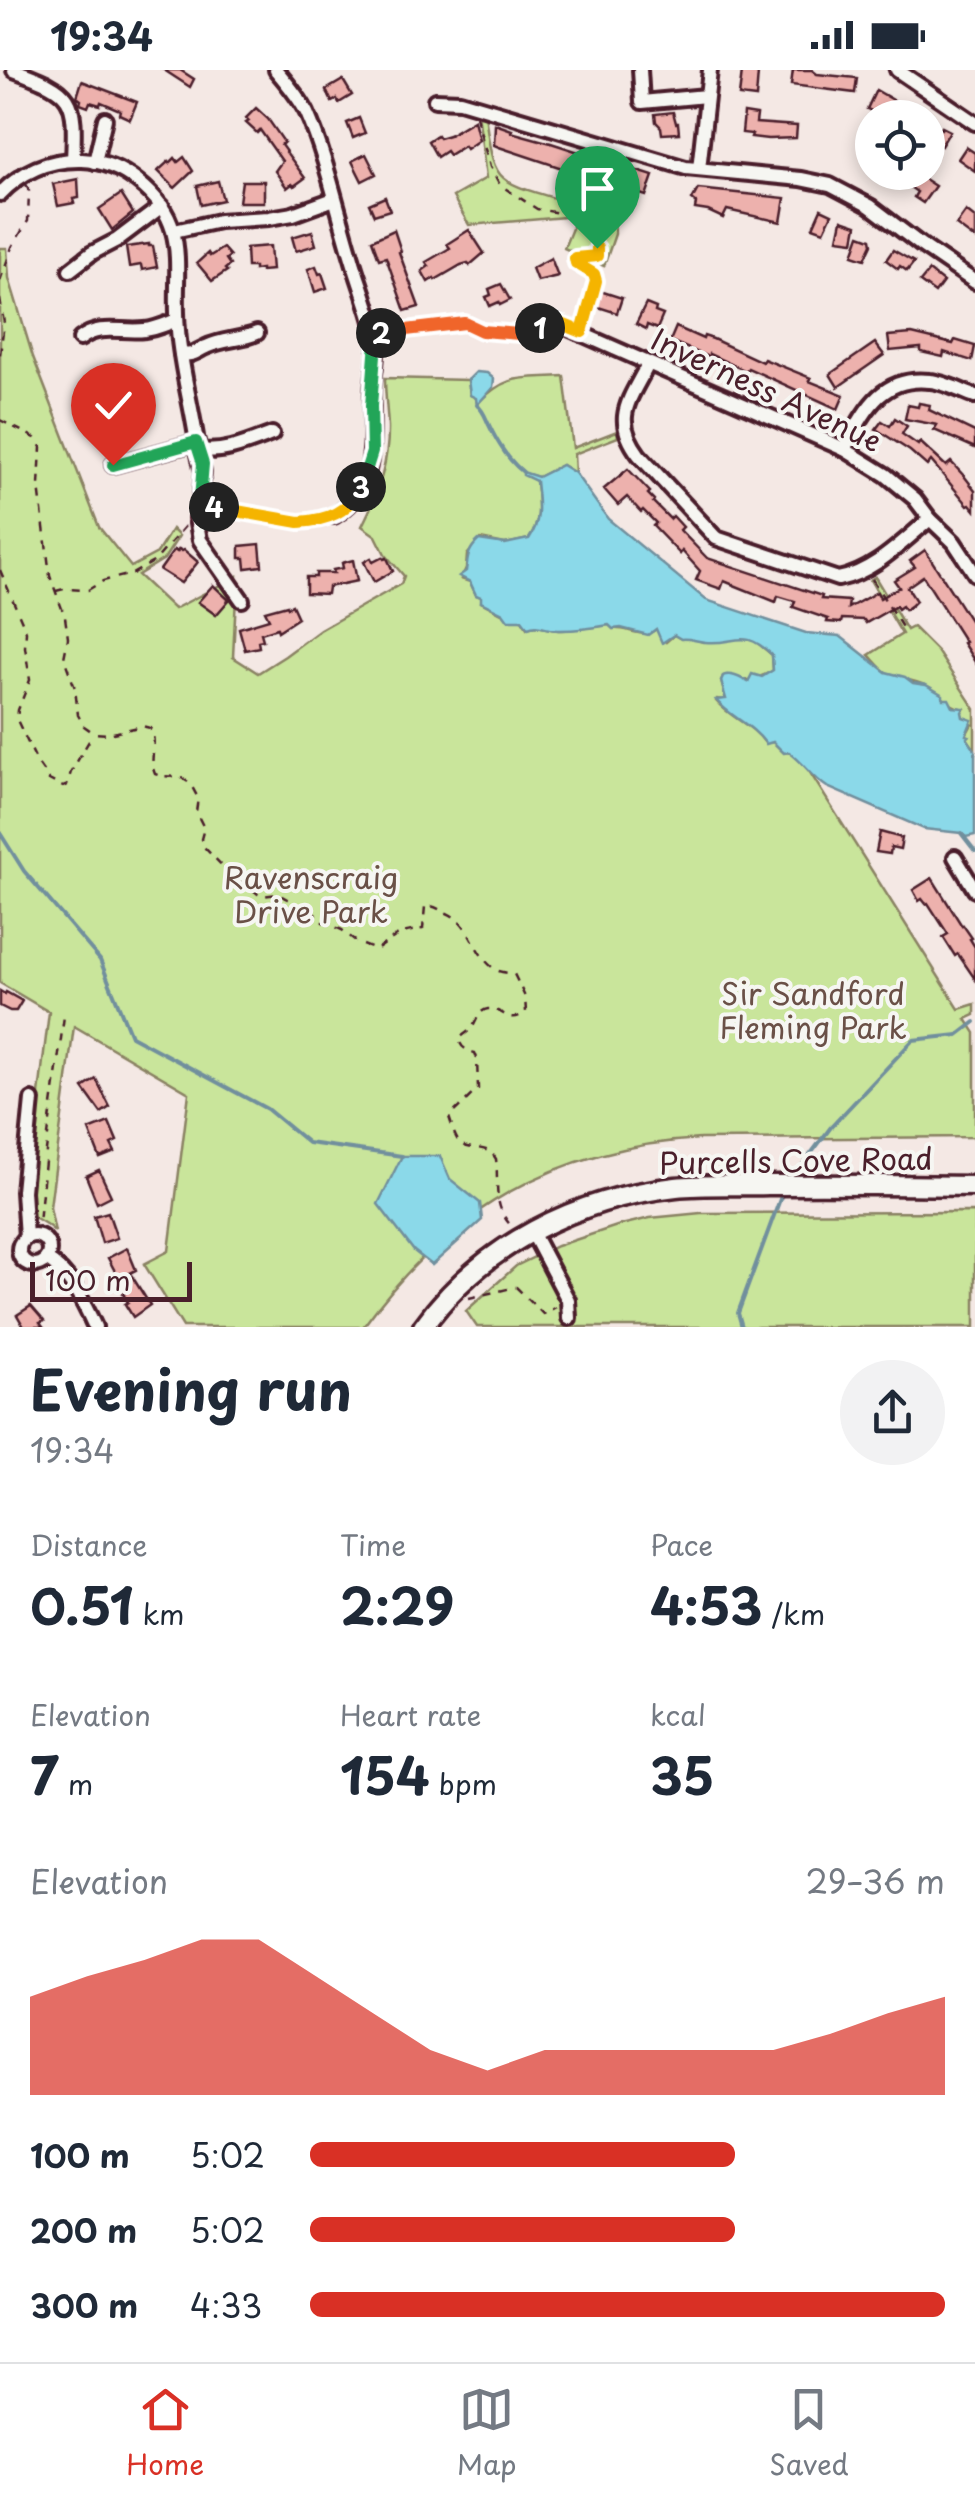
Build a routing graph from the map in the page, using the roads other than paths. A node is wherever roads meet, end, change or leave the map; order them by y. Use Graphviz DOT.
graph roads {
  1 [pos="14,70"];
  2 [pos="276,70"];
  3 [pos="640,70"];
  4 [pos="710,70"];
  5 [pos="897,70"];
  6 [pos="706,96"];
  7 [pos="435,100"];
  8 [pos="106,119"];
  9 [pos="975,123"];
  10 [pos="73,160"];
  11 [pos="95,162"];
  12 [pos="698,169"];
  13 [pos="0,194"];
  14 [pos="334,200"];
  15 [pos="162,206"];
  16 [pos="174,230"];
  17 [pos="70,270"];
  18 [pos="975,282"];
  19 [pos="177,320"];
  20 [pos="557,322"];
  21 [pos="258,334"];
  22 [pos="80,339"];
  23 [pos="181,354"];
  24 [pos="648,364"];
  25 [pos="975,396"];
  26 [pos="272,434"];
  27 [pos="197,446"];
  28 [pos="844,450"];
  29 [pos="113,465"];
  30 [pos="334,516"];
  31 [pos="930,519"];
  32 [pos="975,574"];
  33 [pos="242,600"];
  34 [pos="955,857"];
  35 [pos="975,890"];
  36 [pos="32,1100"];
  37 [pos="975,1186"];
  38 [pos="528,1234"];
  39 [pos="32,1236"];
  40 [pos="46,1259"];
  41 [pos="568,1318"];
  42 [pos="95,1327"];
  43 [pos="423,1327"];
  1 -- 10 [label="street"];
  2 -- 14 [label="street"];
  3 -- 6 [label="street"];
  4 -- 6 [label="street"];
  5 -- 9 [label="street"];
  6 -- 12 [label="street"];
  7 -- 12 [label="street"];
  8 -- 11 [label="street"];
  10 -- 11 [label="street"];
  10 -- 13 [label="street"];
  11 -- 15 [label="street"];
  12 -- 18 [label="street"];
  14 -- 16 [label="street"];
  14 -- 30 [label="street"];
  15 -- 16 [label="street"];
  15 -- 17 [label="street"];
  16 -- 19 [label="street"];
  19 -- 22 [label="street"];
  19 -- 23 [label="street"];
  20 -- 24 [label="street, Inverness Avenue"];
  21 -- 23 [label="street"];
  23 -- 27 [label="street"];
  24 -- 28 [label="street, Inverness Avenue"];
  24 -- 31 [label="street"];
  25 -- 28 [label="street"];
  26 -- 27 [label="street"];
  27 -- 29 [label="street"];
  27 -- 33 [label="street"];
  28 -- 31 [label="street, Inverness Avenue"];
  31 -- 32 [label="street, Inverness Avenue"];
  34 -- 35 [label="street"];
  36 -- 39 [label="street"];
  37 -- 38 [label="main road, Purcells Cove Road"];
  38 -- 41 [label="street"];
  38 -- 43 [label="main road, Purcells Cove Road"];
  39 -- 40 [label="street"];
  39 -- 40 [label="street"];
  40 -- 42 [label="street"];
}
